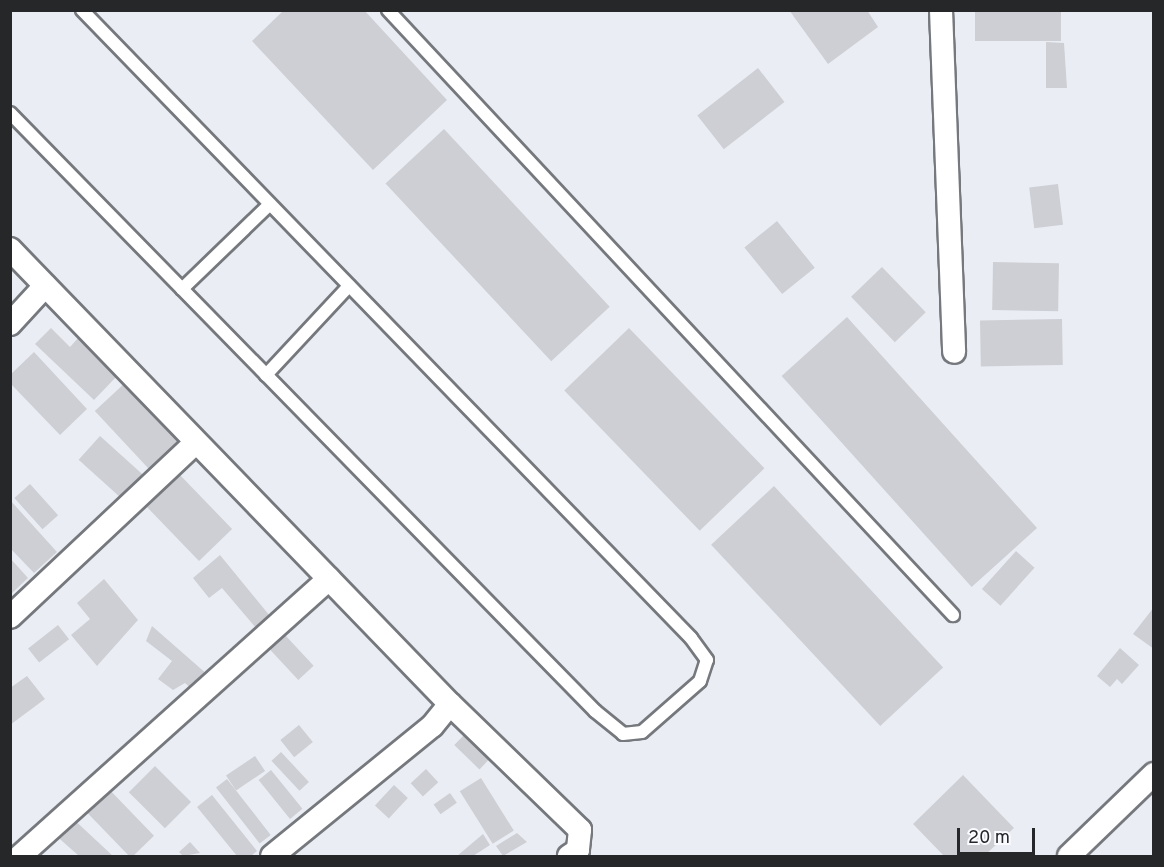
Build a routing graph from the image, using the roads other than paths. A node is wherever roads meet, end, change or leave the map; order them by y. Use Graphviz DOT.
graph roads {
  1 [pos="82,10"];
  2 [pos="388,10"];
  3 [pos="941,10"];
  4 [pos="10,113"];
  5 [pos="270,204"];
  6 [pos="10,249"];
  7 [pos="45,286"];
  8 [pos="349,286"];
  9 [pos="182,289"];
  10 [pos="10,324"];
  11 [pos="954,352"];
  12 [pos="266,375"];
  13 [pos="194,444"];
  14 [pos="329,579"];
  15 [pos="953,615"];
  16 [pos="10,617"];
  17 [pos="450,704"];
  18 [pos="1154,774"];
  19 [pos="20,856"];
  20 [pos="273,856"];
  21 [pos="569,856"];
  22 [pos="1069,856"];
  1 -- 5 [label="lane"];
  2 -- 15 [label="lane"];
  3 -- 11 [label="street"];
  4 -- 9 [label="lane"];
  5 -- 8 [label="lane"];
  5 -- 9 [label="lane"];
  6 -- 7 [label="street"];
  7 -- 10 [label="street"];
  7 -- 13 [label="street"];
  8 -- 12 [label="lane"];
  8 -- 12 [label="lane"];
  9 -- 12 [label="lane"];
  13 -- 14 [label="street"];
  13 -- 16 [label="street"];
  14 -- 17 [label="street"];
  14 -- 19 [label="street"];
  17 -- 20 [label="street"];
  17 -- 21 [label="street"];
  18 -- 22 [label="street"];
}
